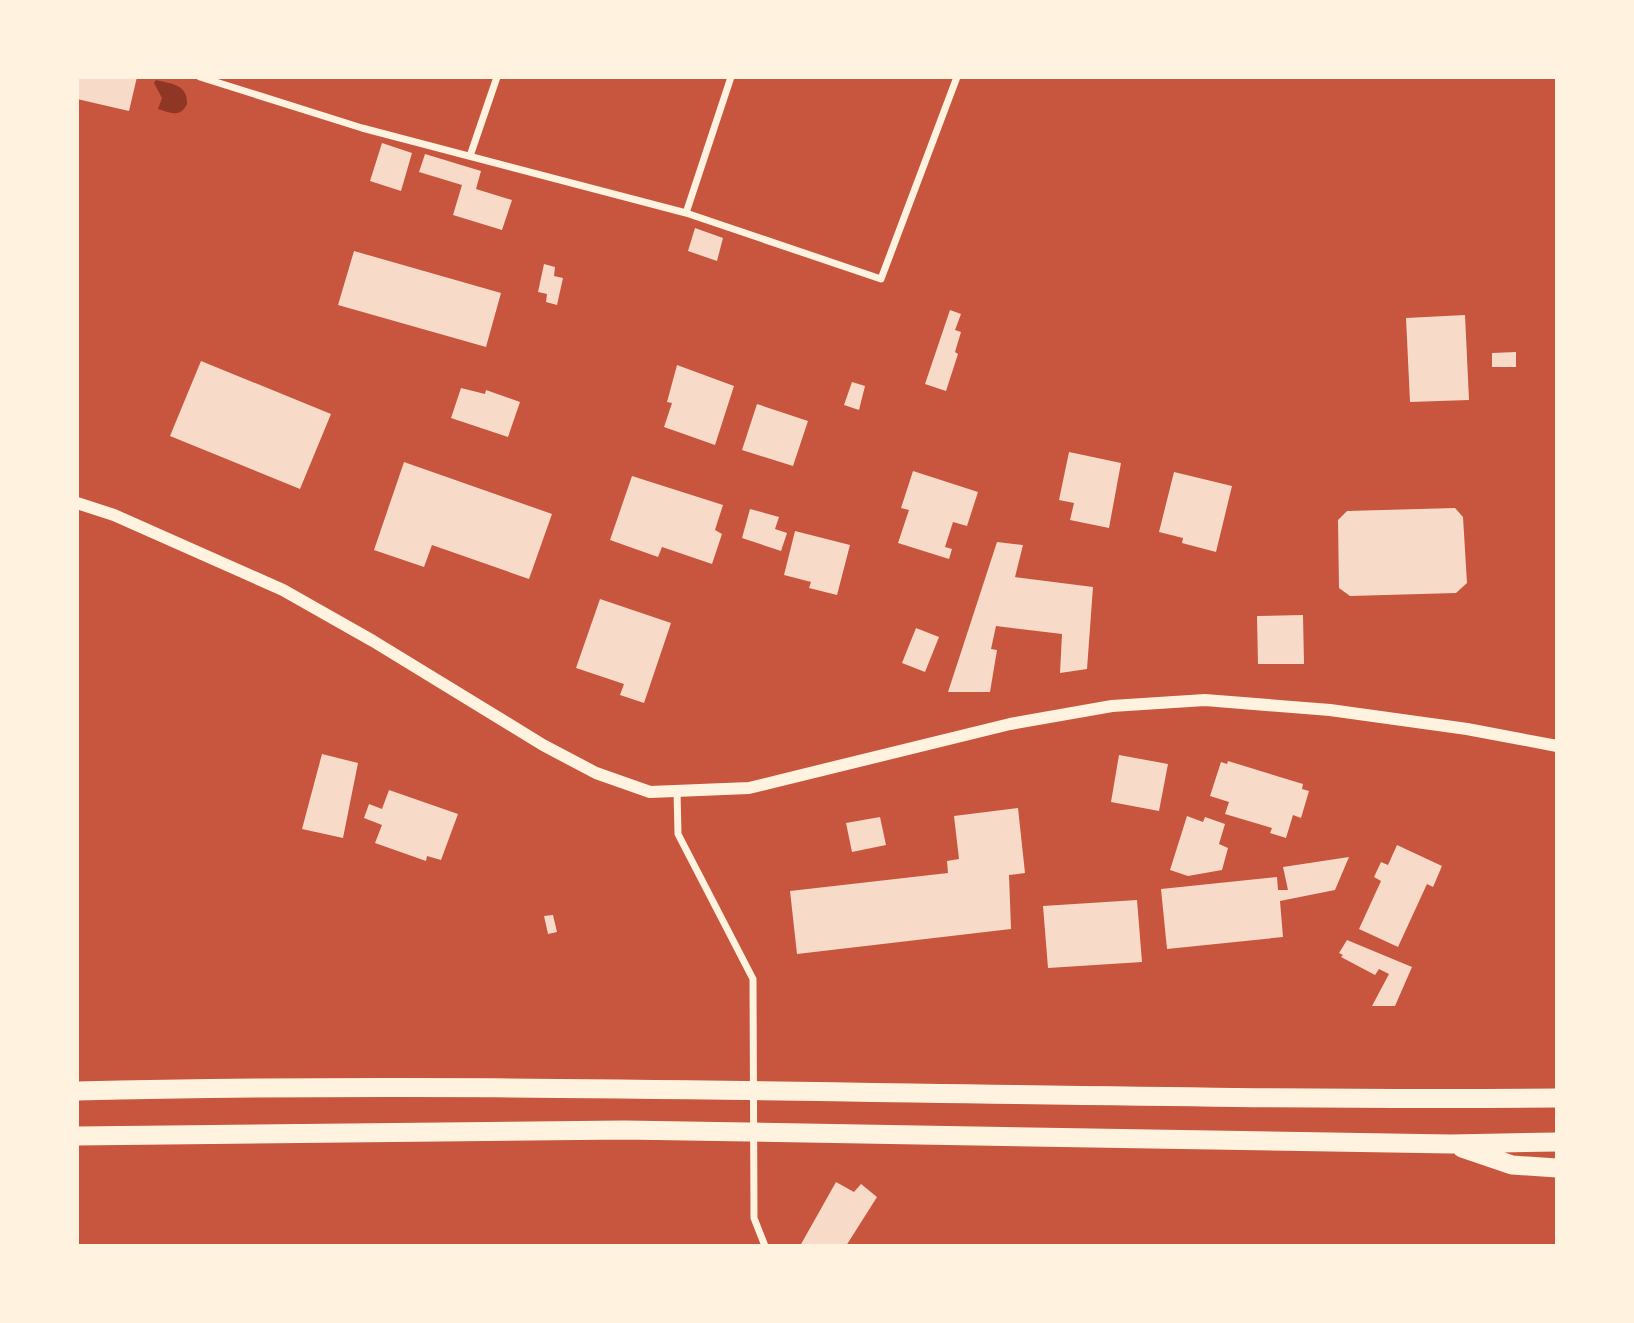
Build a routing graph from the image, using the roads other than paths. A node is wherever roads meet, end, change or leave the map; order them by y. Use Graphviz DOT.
graph roads {
  1 [pos="201,77"];
  2 [pos="497,77"];
  3 [pos="731,77"];
  4 [pos="957,77"];
  5 [pos="470,156"];
  6 [pos="686,213"];
  7 [pos="77,503"];
  8 [pos="1557,746"];
  9 [pos="677,791"];
  10 [pos="77,1091"];
  11 [pos="1557,1098"];
  12 [pos="77,1136"];
  13 [pos="1557,1142"];
  14 [pos="1451,1144"];
  15 [pos="1557,1168"];
  16 [pos="765,1246"];
  1 -- 5 [label="street"];
  2 -- 5 [label="street"];
  3 -- 6 [label="street"];
  4 -- 6 [label="street"];
  5 -- 6 [label="street"];
  7 -- 9 [label="street"];
  8 -- 9 [label="street"];
  9 -- 16 [label="street"];
  10 -- 11 [label="highway"];
  12 -- 14 [label="highway"];
  13 -- 14 [label="highway"];
  14 -- 15 [label="highway"];
}
